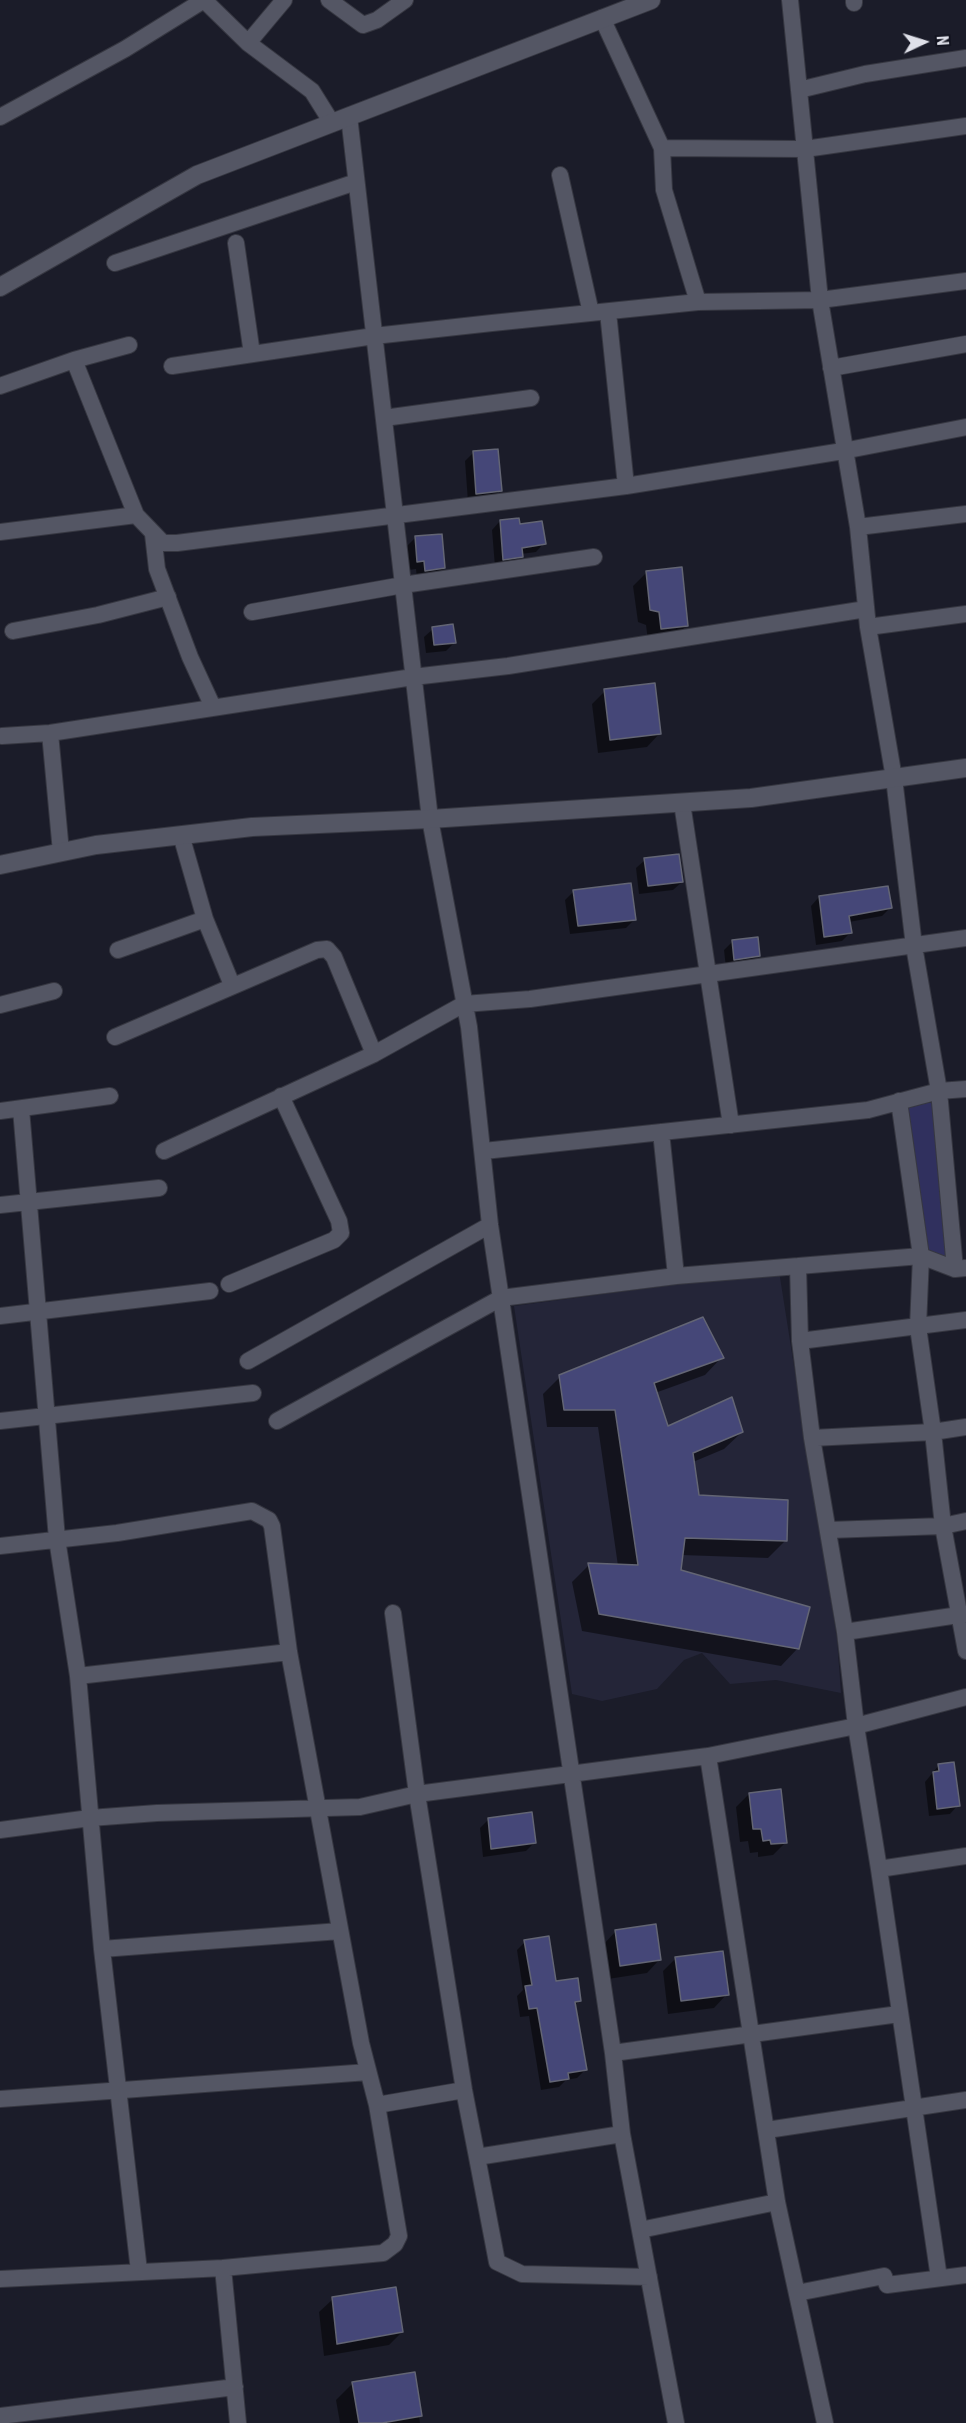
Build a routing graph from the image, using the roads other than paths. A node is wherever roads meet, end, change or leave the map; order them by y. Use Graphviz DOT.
graph roads {
  1 [pos="204,0"];
  2 [pos="284,0"];
  3 [pos="329,0"];
  4 [pos="405,0"];
  5 [pos="651,0"];
  6 [pos="790,0"];
  7 [pos="610,10"];
  8 [pos="248,43"];
  9 [pos="966,58"];
  10 [pos="799,90"];
  11 [pos="349,116"];
  12 [pos="0,117"];
  13 [pos="332,123"];
  14 [pos="966,126"];
  15 [pos="662,148"];
  16 [pos="806,148"];
  17 [pos="560,175"];
  18 [pos="356,182"];
  19 [pos="236,243"];
  20 [pos="115,263"];
  21 [pos="966,281"];
  22 [pos="0,287"];
  23 [pos="820,300"];
  24 [pos="698,302"];
  25 [pos="608,312"];
  26 [pos="591,313"];
  27 [pos="374,336"];
  28 [pos="966,344"];
  29 [pos="129,345"];
  30 [pos="252,354"];
  31 [pos="74,360"];
  32 [pos="172,366"];
  33 [pos="831,368"];
  34 [pos="0,386"];
  35 [pos="531,398"];
  36 [pos="384,418"];
  37 [pos="966,427"];
  38 [pos="843,451"];
  39 [pos="626,486"];
  40 [pos="966,514"];
  41 [pos="136,515"];
  42 [pos="396,516"];
  43 [pos="858,527"];
  44 [pos="0,532"];
  45 [pos="153,534"];
  46 [pos="594,557"];
  47 [pos="404,585"];
  48 [pos="168,597"];
  49 [pos="866,609"];
  50 [pos="252,612"];
  51 [pos="966,614"];
  52 [pos="868,627"];
  53 [pos="13,631"];
  54 [pos="413,677"];
  55 [pos="213,707"];
  56 [pos="50,733"];
  57 [pos="2,736"];
  58 [pos="966,768"];
  59 [pos="894,778"];
  60 [pos="682,803"];
  61 [pos="430,819"];
  62 [pos="181,835"];
  63 [pos="61,852"];
  64 [pos="0,865"];
  65 [pos="205,919"];
  66 [pos="966,938"];
  67 [pos="914,946"];
  68 [pos="118,950"];
  69 [pos="708,974"];
  70 [pos="232,985"];
  71 [pos="54,991"];
  72 [pos="464,1004"];
  73 [pos="0,1005"];
  74 [pos="115,1037"];
  75 [pos="374,1054"];
  76 [pos="966,1089"];
  77 [pos="939,1091"];
  78 [pos="110,1096"];
  79 [pos="281,1096"];
  80 [pos="900,1101"];
  81 [pos="21,1109"];
  82 [pos="0,1111"];
  83 [pos="731,1125"];
  84 [pos="661,1132"];
  85 [pos="164,1150"];
  86 [pos="484,1151"];
  87 [pos="159,1188"];
  88 [pos="30,1201"];
  89 [pos="0,1205"];
  90 [pos="490,1225"];
  91 [pos="921,1256"];
  92 [pos="798,1266"];
  93 [pos="961,1269"];
  94 [pos="676,1276"];
  95 [pos="229,1284"];
  96 [pos="210,1291"];
  97 [pos="501,1298"];
  98 [pos="39,1312"];
  99 [pos="0,1316"];
  100 [pos="966,1320"];
  101 [pos="918,1327"];
  102 [pos="800,1341"];
  103 [pos="248,1361"];
  104 [pos="253,1393"];
  105 [pos="47,1415"];
  106 [pos="0,1421"];
  107 [pos="277,1421"];
  108 [pos="966,1427"];
  109 [pos="933,1432"];
  110 [pos="812,1438"];
  111 [pos="966,1521"];
  112 [pos="943,1526"];
  113 [pos="829,1530"];
  114 [pos="57,1539"];
  115 [pos="0,1546"];
  116 [pos="393,1613"];
  117 [pos="963,1614"];
  118 [pos="845,1632"];
  119 [pos="966,1651"];
  120 [pos="288,1652"];
  121 [pos="78,1676"];
  122 [pos="966,1697"];
  123 [pos="856,1726"];
  124 [pos="708,1756"];
  125 [pos="571,1773"];
  126 [pos="417,1794"];
  127 [pos="318,1807"];
  128 [pos="90,1818"];
  129 [pos="0,1830"];
  130 [pos="966,1856"];
  131 [pos="879,1869"];
  132 [pos="340,1930"];
  133 [pos="102,1950"];
  134 [pos="899,2014"];
  135 [pos="750,2034"];
  136 [pos="614,2053"];
  137 [pos="368,2072"];
  138 [pos="118,2090"];
  139 [pos="464,2090"];
  140 [pos="0,2099"];
  141 [pos="966,2100"];
  142 [pos="377,2105"];
  143 [pos="912,2107"];
  144 [pos="767,2130"];
  145 [pos="622,2134"];
  146 [pos="477,2157"];
  147 [pos="777,2202"];
  148 [pos="640,2230"];
  149 [pos="223,2268"];
  150 [pos="140,2271"];
  151 [pos="966,2275"];
  152 [pos="649,2277"];
  153 [pos="939,2278"];
  154 [pos="0,2279"];
  155 [pos="797,2293"];
  156 [pos="235,2387"];
  157 [pos="0,2416"];
  158 [pos="238,2423"];
  159 [pos="676,2423"];
  160 [pos="825,2423"];
  1 -- 8 [label="street"];
  1 -- 12 [label="street"];
  2 -- 8 [label="street"];
  3 -- 4 [label="street"];
  5 -- 7 [label="street"];
  6 -- 10 [label="street"];
  7 -- 11 [label="street"];
  7 -- 15 [label="street"];
  8 -- 13 [label="street"];
  9 -- 10 [label="street"];
  10 -- 16 [label="street"];
  11 -- 13 [label="street"];
  11 -- 18 [label="street"];
  13 -- 22 [label="street"];
  14 -- 16 [label="street"];
  15 -- 16 [label="street"];
  15 -- 24 [label="street"];
  16 -- 23 [label="street"];
  17 -- 26 [label="street"];
  18 -- 20 [label="street"];
  18 -- 27 [label="street"];
  19 -- 30 [label="street"];
  21 -- 23 [label="street"];
  23 -- 24 [label="street"];
  23 -- 33 [label="street"];
  24 -- 25 [label="street"];
  25 -- 26 [label="street"];
  25 -- 39 [label="street"];
  26 -- 27 [label="street"];
  27 -- 30 [label="street"];
  27 -- 36 [label="street"];
  28 -- 33 [label="street"];
  29 -- 31 [label="street"];
  30 -- 32 [label="street"];
  31 -- 34 [label="street"];
  31 -- 41 [label="street"];
  33 -- 38 [label="street"];
  35 -- 36 [label="street"];
  36 -- 42 [label="street"];
  37 -- 38 [label="street"];
  38 -- 39 [label="street"];
  38 -- 43 [label="street"];
  39 -- 42 [label="street"];
  40 -- 43 [label="street"];
  41 -- 44 [label="street"];
  41 -- 45 [label="street"];
  42 -- 45 [label="street"];
  42 -- 47 [label="street"];
  43 -- 49 [label="street"];
  45 -- 48 [label="street"];
  46 -- 47 [label="street"];
  47 -- 50 [label="street"];
  47 -- 54 [label="street"];
  48 -- 53 [label="street"];
  48 -- 55 [label="street"];
  49 -- 52 [label="street"];
  49 -- 54 [label="street"];
  51 -- 52 [label="street"];
  52 -- 59 [label="street"];
  54 -- 55 [label="street"];
  54 -- 61 [label="street"];
  55 -- 56 [label="street"];
  56 -- 57 [label="street"];
  56 -- 63 [label="street"];
  58 -- 59 [label="street"];
  59 -- 60 [label="street"];
  59 -- 67 [label="street"];
  60 -- 61 [label="street"];
  60 -- 69 [label="street"];
  61 -- 62 [label="street"];
  61 -- 72 [label="street"];
  62 -- 63 [label="street"];
  62 -- 65 [label="street"];
  63 -- 64 [label="street"];
  65 -- 68 [label="street"];
  65 -- 70 [label="street"];
  66 -- 67 [label="street"];
  67 -- 69 [label="street"];
  67 -- 77 [label="street"];
  69 -- 72 [label="street"];
  69 -- 83 [label="street"];
  70 -- 74 [label="street"];
  70 -- 75 [label="street"];
  71 -- 73 [label="street"];
  72 -- 75 [label="street"];
  72 -- 86 [label="street"];
  75 -- 79 [label="street"];
  76 -- 77 [label="street"];
  77 -- 80 [label="street"];
  77 -- 93 [label="street"];
  78 -- 81 [label="street"];
  79 -- 85 [label="street"];
  79 -- 95 [label="street"];
  80 -- 83 [label="street"];
  80 -- 91 [label="street"];
  81 -- 82 [label="street"];
  81 -- 88 [label="street"];
  83 -- 84 [label="street"];
  84 -- 86 [label="street"];
  84 -- 94 [label="street"];
  86 -- 90 [label="street"];
  87 -- 88 [label="street"];
  88 -- 89 [label="street"];
  88 -- 98 [label="street"];
  90 -- 97 [label="street"];
  90 -- 103 [label="street"];
  91 -- 92 [label="street"];
  91 -- 93 [label="street"];
  91 -- 101 [label="street"];
  92 -- 94 [label="street"];
  92 -- 102 [label="street"];
  94 -- 97 [label="street"];
  96 -- 98 [label="street"];
  97 -- 107 [label="street"];
  97 -- 125 [label="street"];
  98 -- 99 [label="street"];
  98 -- 105 [label="street"];
  100 -- 101 [label="street"];
  101 -- 102 [label="street"];
  101 -- 109 [label="street"];
  102 -- 110 [label="street"];
  104 -- 105 [label="street"];
  105 -- 106 [label="street"];
  105 -- 114 [label="street"];
  108 -- 109 [label="street"];
  109 -- 110 [label="street"];
  109 -- 112 [label="street"];
  110 -- 113 [label="street"];
  111 -- 112 [label="street"];
  112 -- 113 [label="street"];
  112 -- 117 [label="street"];
  113 -- 118 [label="street"];
  114 -- 115 [label="street"];
  114 -- 120 [label="street"];
  114 -- 121 [label="street"];
  116 -- 126 [label="street"];
  117 -- 118 [label="street"];
  117 -- 119 [label="street"];
  118 -- 123 [label="street"];
  120 -- 121 [label="street"];
  120 -- 127 [label="street"];
  121 -- 128 [label="street"];
  122 -- 123 [label="street"];
  123 -- 124 [label="street"];
  123 -- 131 [label="street"];
  124 -- 125 [label="street"];
  124 -- 135 [label="street"];
  125 -- 126 [label="street"];
  125 -- 136 [label="street"];
  126 -- 127 [label="street"];
  126 -- 139 [label="street"];
  127 -- 128 [label="street"];
  127 -- 132 [label="street"];
  128 -- 129 [label="street"];
  128 -- 133 [label="street"];
  130 -- 131 [label="street"];
  131 -- 134 [label="street"];
  132 -- 133 [label="street"];
  132 -- 137 [label="street"];
  133 -- 138 [label="street"];
  134 -- 135 [label="street"];
  134 -- 143 [label="street"];
  135 -- 136 [label="street"];
  135 -- 144 [label="street"];
  136 -- 145 [label="street"];
  137 -- 138 [label="street"];
  137 -- 142 [label="street"];
  138 -- 140 [label="street"];
  138 -- 150 [label="street"];
  139 -- 142 [label="street"];
  139 -- 146 [label="street"];
  141 -- 143 [label="street"];
  142 -- 149 [label="street"];
  143 -- 144 [label="street"];
  143 -- 153 [label="street"];
  144 -- 147 [label="street"];
  145 -- 146 [label="street"];
  145 -- 148 [label="street"];
  146 -- 152 [label="street"];
  147 -- 148 [label="street"];
  147 -- 155 [label="street"];
  148 -- 152 [label="street"];
  149 -- 150 [label="street"];
  149 -- 156 [label="street"];
  150 -- 154 [label="street"];
  151 -- 153 [label="street"];
  152 -- 159 [label="street"];
  153 -- 155 [label="street"];
  155 -- 160 [label="street"];
  156 -- 157 [label="street"];
  156 -- 158 [label="street"];
}
